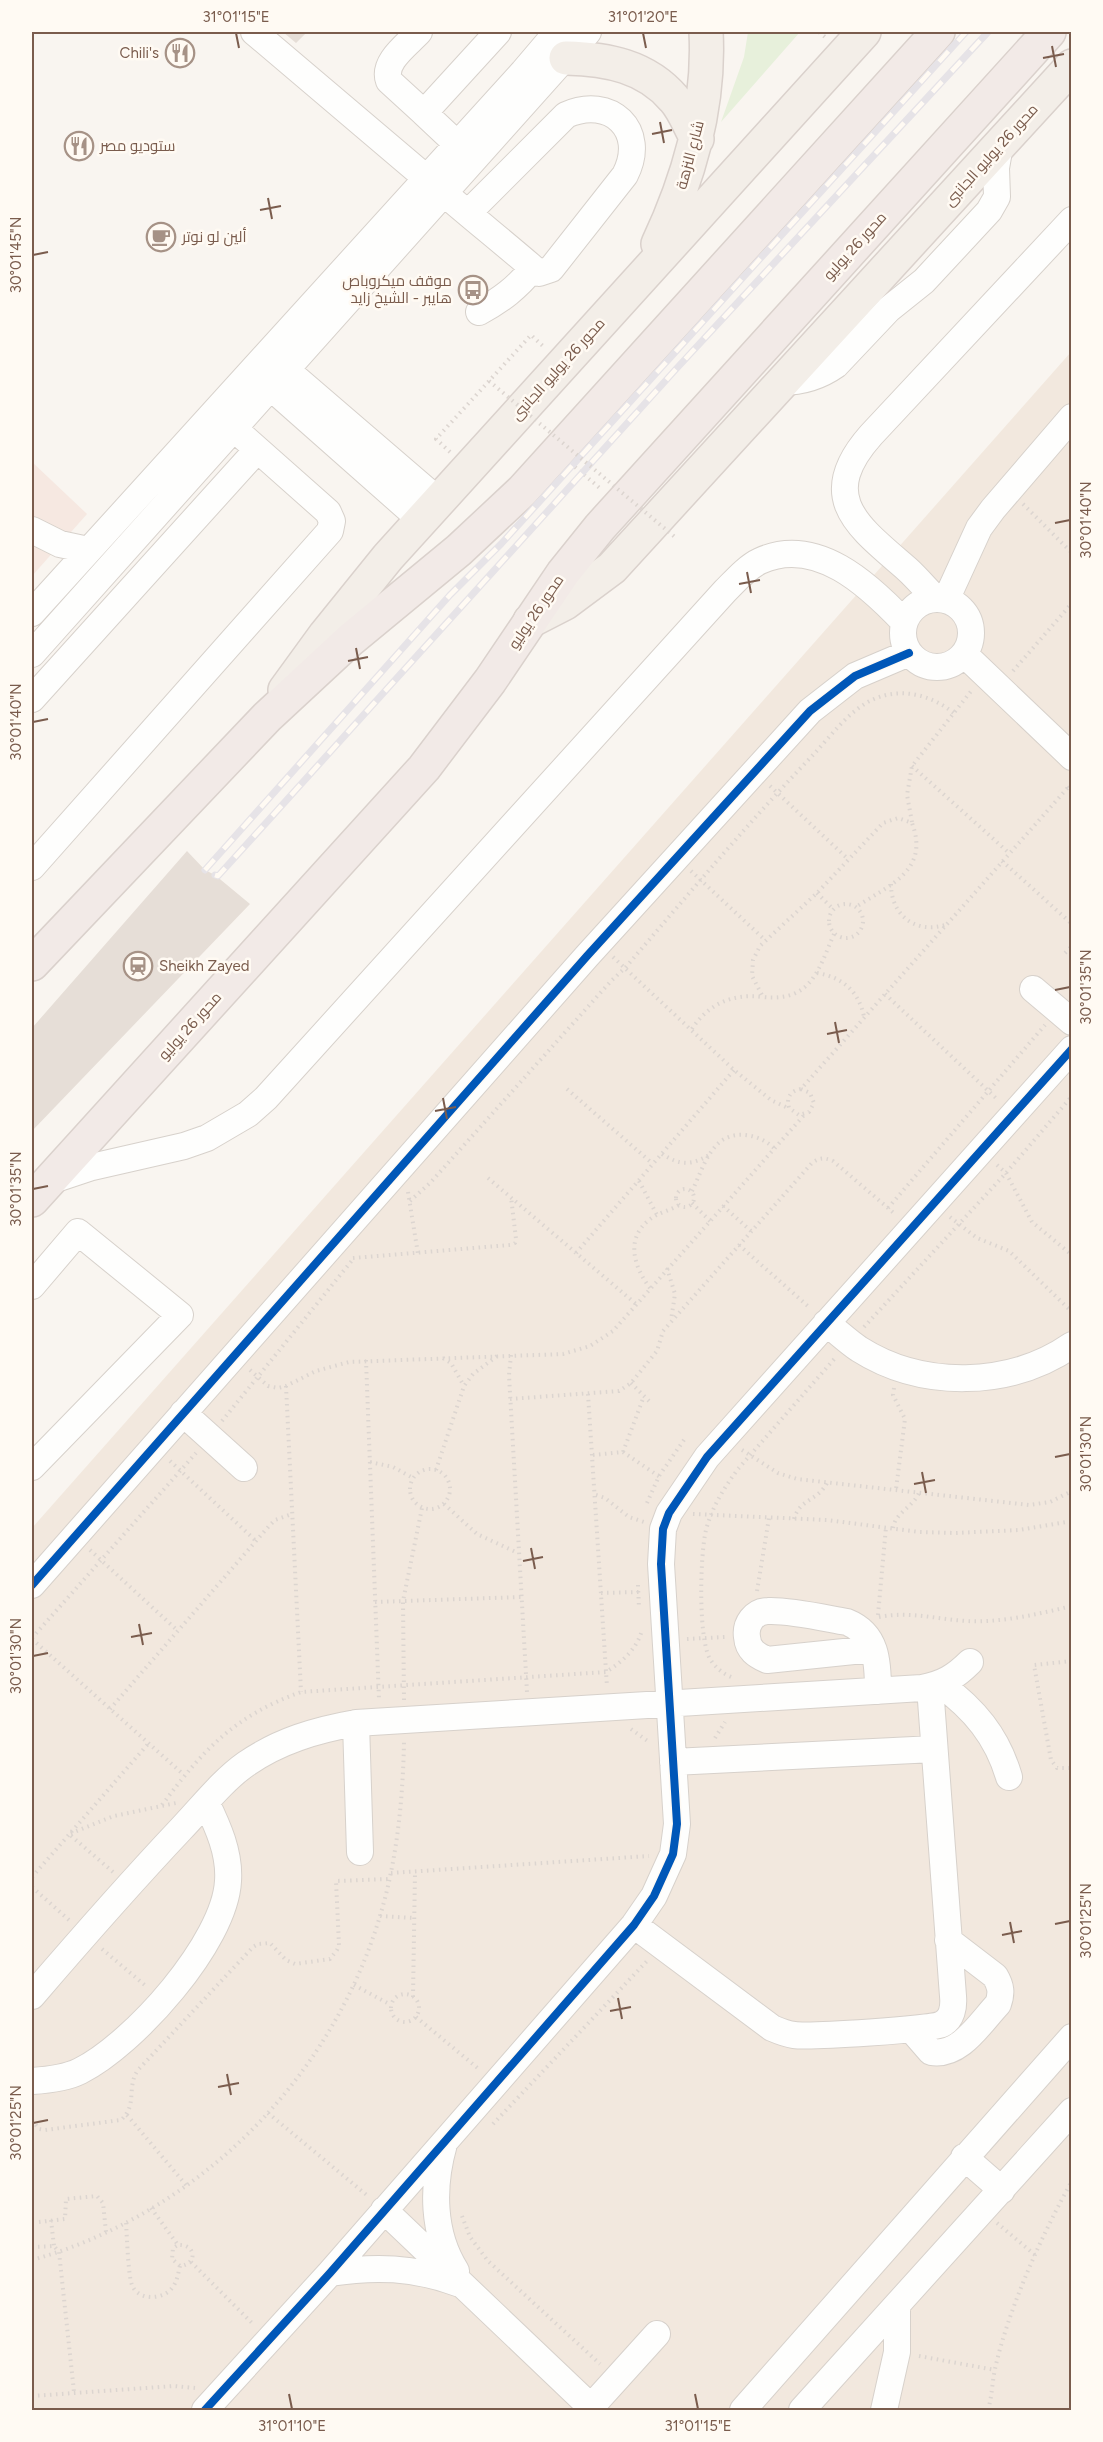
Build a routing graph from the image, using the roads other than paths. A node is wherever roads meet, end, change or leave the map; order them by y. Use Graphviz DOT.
graph roads {
  1 [pos="254,32"];
  2 [pos="419,32"];
  3 [pos="498,32"];
  4 [pos="588,32"];
  5 [pos="706,32"];
  6 [pos="864,32"];
  7 [pos="938,32"];
  8 [pos="1049,32"];
  9 [pos="561,45"];
  10 [pos="1071,66"];
  11 [pos="424,113"];
  12 [pos="697,139"];
  13 [pos="457,144"];
  14 [pos="436,186"];
  15 [pos="468,213"];
  16 [pos="1071,220"];
  17 [pos="533,268"];
  18 [pos="646,271"];
  19 [pos="479,312"];
  20 [pos="259,361"];
  21 [pos="279,379"];
  22 [pos="214,411"];
  23 [pos="1071,417"];
  24 [pos="234,430"];
  25 [pos="257,450"];
  26 [pos="430,511"];
  27 [pos="32,530"];
  28 [pos="88,550"];
  29 [pos="941,599"];
  30 [pos="33,604"];
  31 [pos="530,621"];
  32 [pos="904,622"];
  33 [pos="909,653"];
  34 [pos="32,654"];
  35 [pos="964,654"];
  36 [pos="32,699"];
  37 [pos="267,717"];
  38 [pos="1071,757"];
  39 [pos="32,867"];
  40 [pos="36,949"];
  41 [pos="1033,989"];
  42 [pos="1065,1016"];
  43 [pos="1071,1049"];
  44 [pos="40,1190"];
  45 [pos="32,1286"];
  46 [pos="826,1323"];
  47 [pos="1071,1345"];
  48 [pos="183,1413"];
  49 [pos="36,1454"];
  50 [pos="244,1468"];
  51 [pos="32,1585"];
  52 [pos="873,1650"];
  53 [pos="970,1662"];
  54 [pos="935,1685"];
  55 [pos="878,1691"];
  56 [pos="668,1705"];
  57 [pos="380,1721"];
  58 [pos="934,1749"];
  59 [pos="673,1762"];
  60 [pos="1009,1777"];
  61 [pos="206,1802"];
  62 [pos="360,1852"];
  63 [pos="634,1925"];
  64 [pos="948,1940"];
  65 [pos="32,1996"];
  66 [pos="911,2029"];
  67 [pos="1071,2037"];
  68 [pos="32,2081"];
  69 [pos="1071,2111"];
  70 [pos="445,2141"];
  71 [pos="964,2157"];
  72 [pos="1002,2190"];
  73 [pos="384,2210"];
  74 [pos="330,2273"];
  75 [pos="465,2287"];
  76 [pos="897,2307"];
  77 [pos="657,2334"];
  78 [pos="592,2409"];
  79 [pos="205,2410"];
  80 [pos="743,2410"];
  81 [pos="802,2410"];
  82 [pos="884,2410"];
  1 -- 14 [label="street"];
  2 -- 11 [label="street"];
  3 -- 11 [label="street"];
  4 -- 9 [label="street"];
  5 -- 12 [label="main road, شارع النزهة"];
  6 -- 18 [label="main road, محور 26 يوليو الجانبى"];
  7 -- 37 [label="highway"];
  8 -- 31 [label="highway, محور 26 يوليو"];
  9 -- 12 [label="main road"];
  9 -- 13 [label="street"];
  9 -- 14 [label="street"];
  10 -- 31 [label="main road, محور 26 يوليو الجانبى"];
  11 -- 13 [label="street"];
  12 -- 18 [label="main road, شارع النزهة"];
  13 -- 14 [label="street"];
  14 -- 15 [label="street"];
  14 -- 20 [label="street"];
  14 -- 21 [label="street"];
  15 -- 17 [label="street"];
  15 -- 17 [label="street"];
  16 -- 29 [label="street"];
  17 -- 19 [label="street"];
  18 -- 26 [label="main road, محور 26 يوليو الجانبى"];
  20 -- 21 [label="street"];
  20 -- 22 [label="street"];
  21 -- 24 [label="street"];
  21 -- 26 [label="street"];
  22 -- 24 [label="street"];
  22 -- 28 [label="street"];
  23 -- 29 [label="street"];
  24 -- 25 [label="street"];
  24 -- 34 [label="street"];
  25 -- 36 [label="street"];
  25 -- 39 [label="street"];
  26 -- 37 [label="main road, محور 26 يوليو الجانبى"];
  27 -- 28 [label="street"];
  28 -- 30 [label="street"];
  29 -- 32 [label="street"];
  29 -- 35 [label="street"];
  31 -- 44 [label="highway, محور 26 يوليو"];
  32 -- 33 [label="street"];
  32 -- 44 [label="street"];
  33 -- 35 [label="street"];
  33 -- 48 [label="street"];
  35 -- 38 [label="street"];
  37 -- 40 [label="highway"];
  41 -- 42 [label="street"];
  43 -- 46 [label="street"];
  45 -- 49 [label="street"];
  46 -- 47 [label="street"];
  46 -- 56 [label="street"];
  48 -- 50 [label="street"];
  48 -- 51 [label="street"];
  52 -- 52 [label="street"];
  52 -- 55 [label="street"];
  53 -- 54 [label="street"];
  54 -- 55 [label="street"];
  54 -- 58 [label="street"];
  54 -- 60 [label="street"];
  55 -- 56 [label="street"];
  56 -- 57 [label="street"];
  56 -- 59 [label="street"];
  57 -- 61 [label="street"];
  57 -- 62 [label="street"];
  58 -- 59 [label="street"];
  58 -- 64 [label="street"];
  59 -- 63 [label="street"];
  61 -- 65 [label="street"];
  61 -- 68 [label="street"];
  63 -- 66 [label="street"];
  63 -- 70 [label="street"];
  64 -- 66 [label="street"];
  64 -- 66 [label="street"];
  67 -- 71 [label="street"];
  69 -- 72 [label="street"];
  70 -- 73 [label="street"];
  70 -- 75 [label="street"];
  71 -- 72 [label="street"];
  71 -- 80 [label="street"];
  72 -- 76 [label="street"];
  73 -- 74 [label="street"];
  73 -- 75 [label="street"];
  74 -- 75 [label="street"];
  74 -- 79 [label="street"];
  75 -- 78 [label="street"];
  76 -- 81 [label="street"];
  76 -- 82 [label="street"];
  77 -- 78 [label="street"];
}
